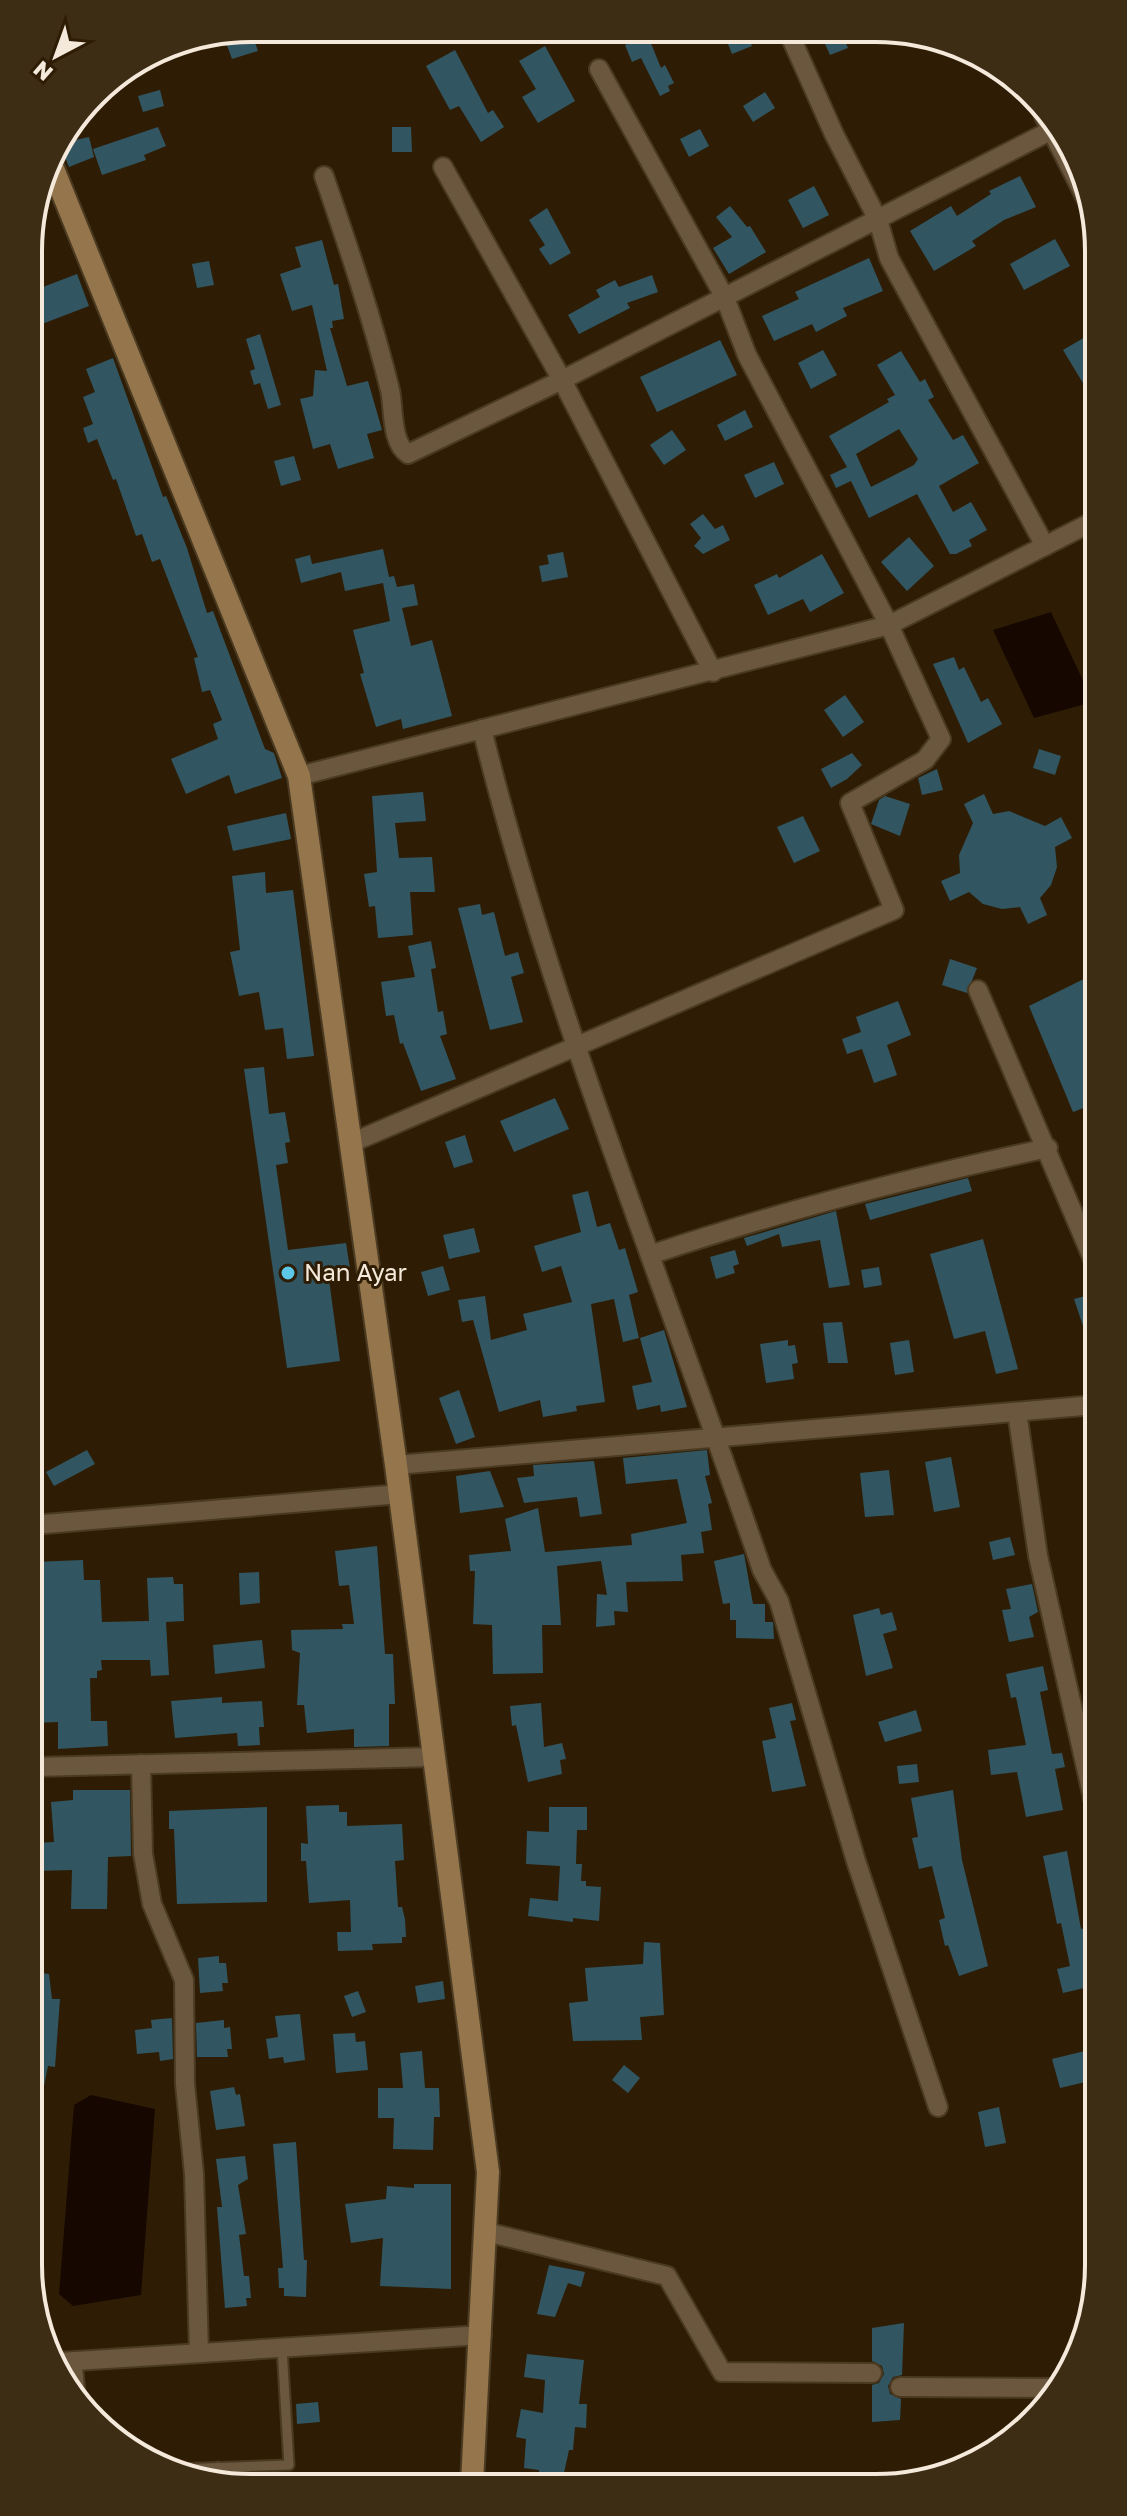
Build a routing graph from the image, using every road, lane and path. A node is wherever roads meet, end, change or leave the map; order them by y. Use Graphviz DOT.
graph roads {
  1 [pos="793,42"];
  2 [pos="599,69"];
  3 [pos="1048,132"];
  4 [pos="443,167"];
  5 [pos="324,176"];
  6 [pos="56,177"];
  7 [pos="878,220"];
  8 [pos="725,298"];
  9 [pos="562,380"];
  10 [pos="1085,526"];
  11 [pos="1045,546"];
  12 [pos="889,625"];
  13 [pos="713,672"];
  14 [pos="482,729"];
  15 [pos="299,776"];
  16 [pos="978,990"];
  17 [pos="574,1046"];
  18 [pos="351,1143"];
  19 [pos="1048,1148"];
  20 [pos="1085,1239"];
  21 [pos="650,1255"];
  22 [pos="1085,1406"];
  23 [pos="1017,1412"];
  24 [pos="716,1438"];
  25 [pos="396,1465"];
  26 [pos="400,1494"];
  27 [pos="42,1524"];
  28 [pos="434,1757"];
  29 [pos="1085,1763"];
  30 [pos="141,1764"];
  31 [pos="42,1767"];
  32 [pos="938,2107"];
  33 [pos="486,2232"];
  34 [pos="482,2335"];
  35 [pos="282,2348"];
  36 [pos="199,2353"];
  37 [pos="68,2362"];
  38 [pos="872,2373"];
  39 [pos="900,2387"];
  40 [pos="1045,2388"];
  41 [pos="218,2467"];
  42 [pos="202,2468"];
  43 [pos="218,2471"];
  44 [pos="473,2474"];
  1 -- 7 [label="street"];
  2 -- 8 [label="street"];
  3 -- 7 [label="street"];
  4 -- 9 [label="street"];
  5 -- 9 [label="street"];
  6 -- 15 [label="main road"];
  7 -- 8 [label="street"];
  7 -- 11 [label="street"];
  8 -- 9 [label="street"];
  8 -- 12 [label="street"];
  9 -- 13 [label="street"];
  10 -- 11 [label="street"];
  11 -- 12 [label="street"];
  12 -- 13 [label="street"];
  12 -- 17 [label="street"];
  13 -- 14 [label="street"];
  14 -- 15 [label="street"];
  14 -- 17 [label="street"];
  15 -- 18 [label="main road"];
  16 -- 19 [label="street"];
  17 -- 18 [label="street"];
  17 -- 21 [label="street"];
  18 -- 25 [label="main road"];
  19 -- 20 [label="street"];
  19 -- 21 [label="street"];
  21 -- 24 [label="street"];
  22 -- 23 [label="street"];
  23 -- 24 [label="street"];
  23 -- 29 [label="street"];
  24 -- 25 [label="street"];
  24 -- 32 [label="street"];
  25 -- 26 [label="main road"];
  26 -- 27 [label="street"];
  26 -- 28 [label="main road"];
  28 -- 30 [label="street"];
  28 -- 33 [label="main road"];
  30 -- 31 [label="street"];
  30 -- 36 [label="street"];
  33 -- 34 [label="main road"];
  33 -- 38 [label="street"];
  34 -- 35 [label="street"];
  34 -- 44 [label="main road"];
  35 -- 36 [label="street"];
  35 -- 41 [label="lane"];
  36 -- 37 [label="street"];
  39 -- 40 [label="street"];
  41 -- 42 [label="lane"];
  41 -- 43 [label="lane"];
}
